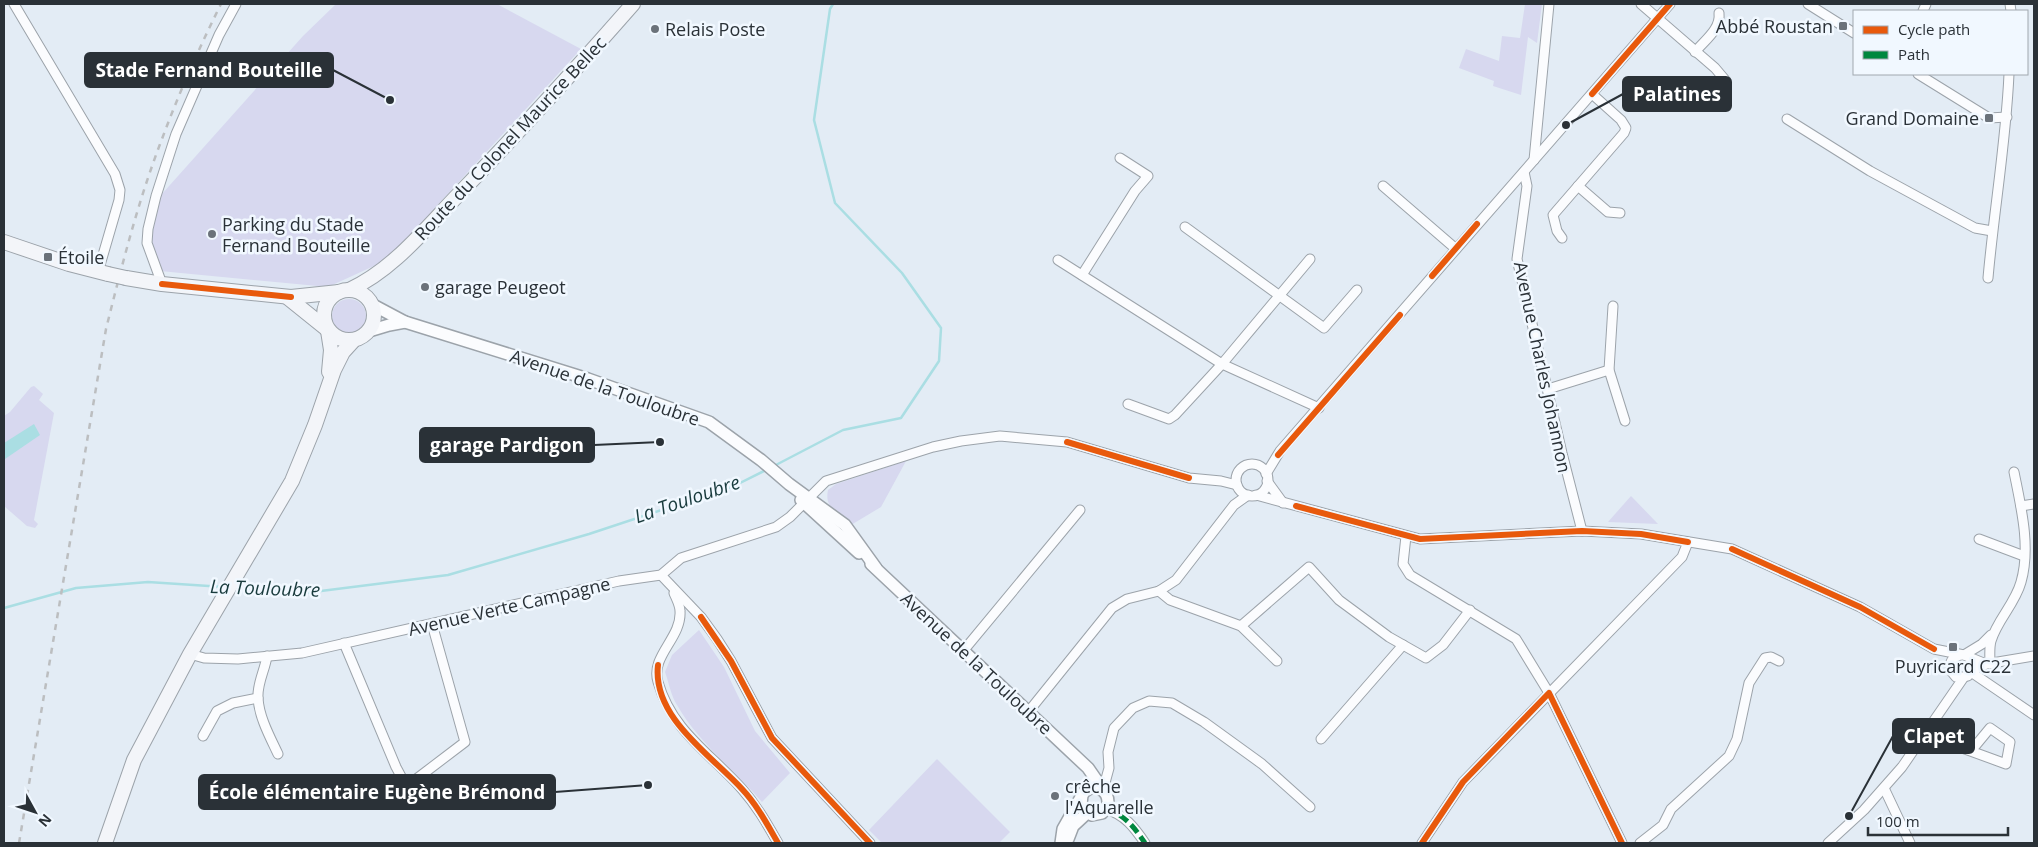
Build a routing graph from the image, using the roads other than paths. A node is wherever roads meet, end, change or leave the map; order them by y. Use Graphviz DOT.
graph roads {
  1 [pos="14,4"];
  2 [pos="236,4"];
  3 [pos="633,4"];
  4 [pos="1549,4"];
  5 [pos="1640,4"];
  6 [pos="1670,4"];
  7 [pos="1808,4"];
  8 [pos="1719,13"];
  9 [pos="1657,19"];
  10 [pos="1853,32"];
  11 [pos="1696,52"];
  12 [pos="1920,75"];
  13 [pos="2009,75"];
  14 [pos="1726,81"];
  15 [pos="1592,94"];
  16 [pos="2007,117"];
  17 [pos="1787,119"];
  18 [pos="1120,158"];
  19 [pos="1534,160"];
  20 [pos="1524,172"];
  21 [pos="1382,186"];
  22 [pos="1578,186"];
  23 [pos="1620,213"];
  24 [pos="1185,227"];
  25 [pos="1992,231"];
  26 [pos="1562,238"];
  27 [pos="4,242"];
  28 [pos="1456,249"];
  29 [pos="1310,259"];
  30 [pos="1058,260"];
  31 [pos="384,269"];
  32 [pos="103,273"];
  33 [pos="1082,275"];
  34 [pos="1988,278"];
  35 [pos="162,284"];
  36 [pos="1357,290"];
  37 [pos="344,291"];
  38 [pos="1279,295"];
  39 [pos="289,297"];
  40 [pos="372,303"];
  41 [pos="1613,306"];
  42 [pos="405,322"];
  43 [pos="326,326"];
  44 [pos="369,331"];
  45 [pos="353,341"];
  46 [pos="1222,364"];
  47 [pos="1609,370"];
  48 [pos="1548,389"];
  49 [pos="325,392"];
  50 [pos="1128,404"];
  51 [pos="1319,408"];
  52 [pos="1625,421"];
  53 [pos="1278,454"];
  54 [pos="1258,465"];
  55 [pos="2014,472"];
  56 [pos="1237,475"];
  57 [pos="1267,477"];
  58 [pos="1221,481"];
  59 [pos="1238,487"];
  60 [pos="1252,495"];
  61 [pos="806,501"];
  62 [pos="1283,502"];
  63 [pos="2034,504"];
  64 [pos="1234,505"];
  65 [pos="2021,506"];
  66 [pos="1080,510"];
  67 [pos="1582,530"];
  68 [pos="1406,536"];
  69 [pos="1979,539"];
  70 [pos="1688,542"];
  71 [pos="2024,556"];
  72 [pos="661,575"];
  73 [pos="673,589"];
  74 [pos="1159,591"];
  75 [pos="1470,610"];
  76 [pos="432,624"];
  77 [pos="1242,626"];
  78 [pos="1995,631"];
  79 [pos="344,643"];
  80 [pos="1404,646"];
  81 [pos="1934,649"];
  82 [pos="964,650"];
  83 [pos="190,654"];
  84 [pos="268,656"];
  85 [pos="1965,656"];
  86 [pos="2034,656"];
  87 [pos="1277,661"];
  88 [pos="1779,661"];
  89 [pos="1988,664"];
  90 [pos="1950,669"];
  91 [pos="1969,673"];
  92 [pos="1549,693"];
  93 [pos="1950,696"];
  94 [pos="258,698"];
  95 [pos="1028,711"];
  96 [pos="2034,715"];
  97 [pos="1928,732"];
  98 [pos="203,736"];
  99 [pos="1321,739"];
  100 [pos="1971,751"];
  101 [pos="278,754"];
  102 [pos="1078,759"];
  103 [pos="1884,788"];
  104 [pos="1101,789"];
  105 [pos="1084,793"];
  106 [pos="1310,807"];
  107 [pos="1106,809"];
  108 [pos="1087,813"];
  109 [pos="105,843"];
  110 [pos="778,843"];
  111 [pos="870,843"];
  112 [pos="1061,843"];
  113 [pos="1067,843"];
  114 [pos="1145,843"];
  115 [pos="1422,843"];
  116 [pos="1622,843"];
  117 [pos="1640,843"];
  118 [pos="1828,843"];
  119 [pos="1910,843"];
  1 -- 32 [label="street"];
  2 -- 35 [label="street"];
  3 -- 31 [label="main road, Route du Colonel Maurice Bellec"];
  4 -- 19 [label="street"];
  5 -- 9 [label="street"];
  6 -- 9 [label="street"];
  7 -- 10 [label="street"];
  8 -- 11 [label="street"];
  9 -- 11 [label="street"];
  9 -- 15 [label="street"];
  11 -- 14 [label="street"];
  12 -- 16 [label="street"];
  13 -- 16 [label="street"];
  15 -- 19 [label="street"];
  15 -- 22 [label="street"];
  16 -- 25 [label="street"];
  17 -- 25 [label="street"];
  18 -- 33 [label="street"];
  19 -- 20 [label="street"];
  20 -- 28 [label="street"];
  20 -- 48 [label="street, Avenue Charles Johannon"];
  21 -- 28 [label="street"];
  22 -- 23 [label="street"];
  22 -- 26 [label="street"];
  24 -- 38 [label="street"];
  25 -- 34 [label="street"];
  27 -- 32 [label="main road"];
  28 -- 51 [label="street"];
  29 -- 38 [label="street"];
  30 -- 33 [label="street"];
  31 -- 37 [label="main road, Route du Colonel Maurice Bellec"];
  31 -- 40 [label="main road, Route du Colonel Maurice Bellec"];
  32 -- 35 [label="main road, bridge"];
  33 -- 46 [label="street"];
  35 -- 39 [label="main road"];
  36 -- 38 [label="street"];
  37 -- 39 [label="main road"];
  37 -- 40 [label="main road"];
  37 -- 43 [label="main road"];
  38 -- 46 [label="street"];
  39 -- 43 [label="main road"];
  40 -- 42 [label="street, Avenue de la Touloubre"];
  40 -- 44 [label="main road"];
  41 -- 47 [label="street"];
  42 -- 44 [label="street"];
  42 -- 61 [label="street, Avenue de la Touloubre"];
  43 -- 45 [label="main road"];
  43 -- 49 [label="main road"];
  44 -- 45 [label="main road"];
  45 -- 49 [label="main road"];
  46 -- 50 [label="street"];
  46 -- 51 [label="street"];
  47 -- 48 [label="street"];
  47 -- 52 [label="street"];
  48 -- 67 [label="street, Avenue Charles Johannon"];
  49 -- 83 [label="main road"];
  51 -- 53 [label="street"];
  53 -- 54 [label="street"];
  53 -- 57 [label="street"];
  54 -- 56 [label="street"];
  54 -- 57 [label="street"];
  55 -- 65 [label="street"];
  56 -- 58 [label="street"];
  56 -- 59 [label="street"];
  57 -- 60 [label="street"];
  57 -- 62 [label="street"];
  58 -- 59 [label="street"];
  58 -- 61 [label="street"];
  59 -- 60 [label="street"];
  59 -- 64 [label="street"];
  60 -- 62 [label="street"];
  60 -- 64 [label="street"];
  61 -- 72 [label="street"];
  61 -- 82 [label="street, Avenue de la Touloubre"];
  62 -- 68 [label="street"];
  63 -- 65 [label="street"];
  64 -- 74 [label="street"];
  65 -- 71 [label="street"];
  66 -- 82 [label="street"];
  67 -- 68 [label="street"];
  67 -- 70 [label="street"];
  68 -- 75 [label="street"];
  69 -- 71 [label="street"];
  70 -- 81 [label="street"];
  70 -- 92 [label="street"];
  71 -- 78 [label="street"];
  72 -- 73 [label="street"];
  72 -- 76 [label="street, Avenue Verte Campagne"];
  73 -- 110 [label="street"];
  73 -- 111 [label="street"];
  74 -- 77 [label="street"];
  74 -- 95 [label="street"];
  75 -- 80 [label="street"];
  75 -- 92 [label="street"];
  76 -- 79 [label="street, Avenue Verte Campagne"];
  76 -- 79 [label="street"];
  77 -- 80 [label="street"];
  77 -- 87 [label="street"];
  78 -- 85 [label="street"];
  78 -- 89 [label="street"];
  79 -- 84 [label="street, Avenue Verte Campagne"];
  80 -- 99 [label="street"];
  81 -- 85 [label="street"];
  81 -- 90 [label="street"];
  82 -- 95 [label="street, Avenue de la Touloubre"];
  83 -- 84 [label="street, Avenue Verte Campagne"];
  83 -- 109 [label="main road"];
  84 -- 94 [label="street"];
  85 -- 89 [label="street"];
  85 -- 90 [label="street"];
  85 -- 91 [label="street"];
  86 -- 89 [label="street"];
  88 -- 117 [label="street"];
  89 -- 91 [label="street"];
  90 -- 91 [label="street"];
  90 -- 93 [label="street"];
  91 -- 93 [label="street"];
  91 -- 96 [label="street"];
  92 -- 115 [label="street"];
  92 -- 116 [label="street"];
  93 -- 97 [label="street"];
  94 -- 98 [label="street"];
  94 -- 101 [label="street"];
  95 -- 102 [label="street, Avenue de la Touloubre"];
  97 -- 100 [label="street"];
  97 -- 103 [label="street"];
  100 -- 100 [label="street"];
  102 -- 104 [label="street, Avenue de la Touloubre"];
  102 -- 105 [label="street, Avenue de la Touloubre"];
  103 -- 118 [label="street"];
  103 -- 119 [label="street"];
  104 -- 105 [label="street"];
  104 -- 106 [label="street"];
  104 -- 107 [label="street"];
  105 -- 108 [label="street"];
  105 -- 112 [label="street"];
  107 -- 108 [label="street"];
  107 -- 114 [label="street"];
  108 -- 113 [label="street"];
}
